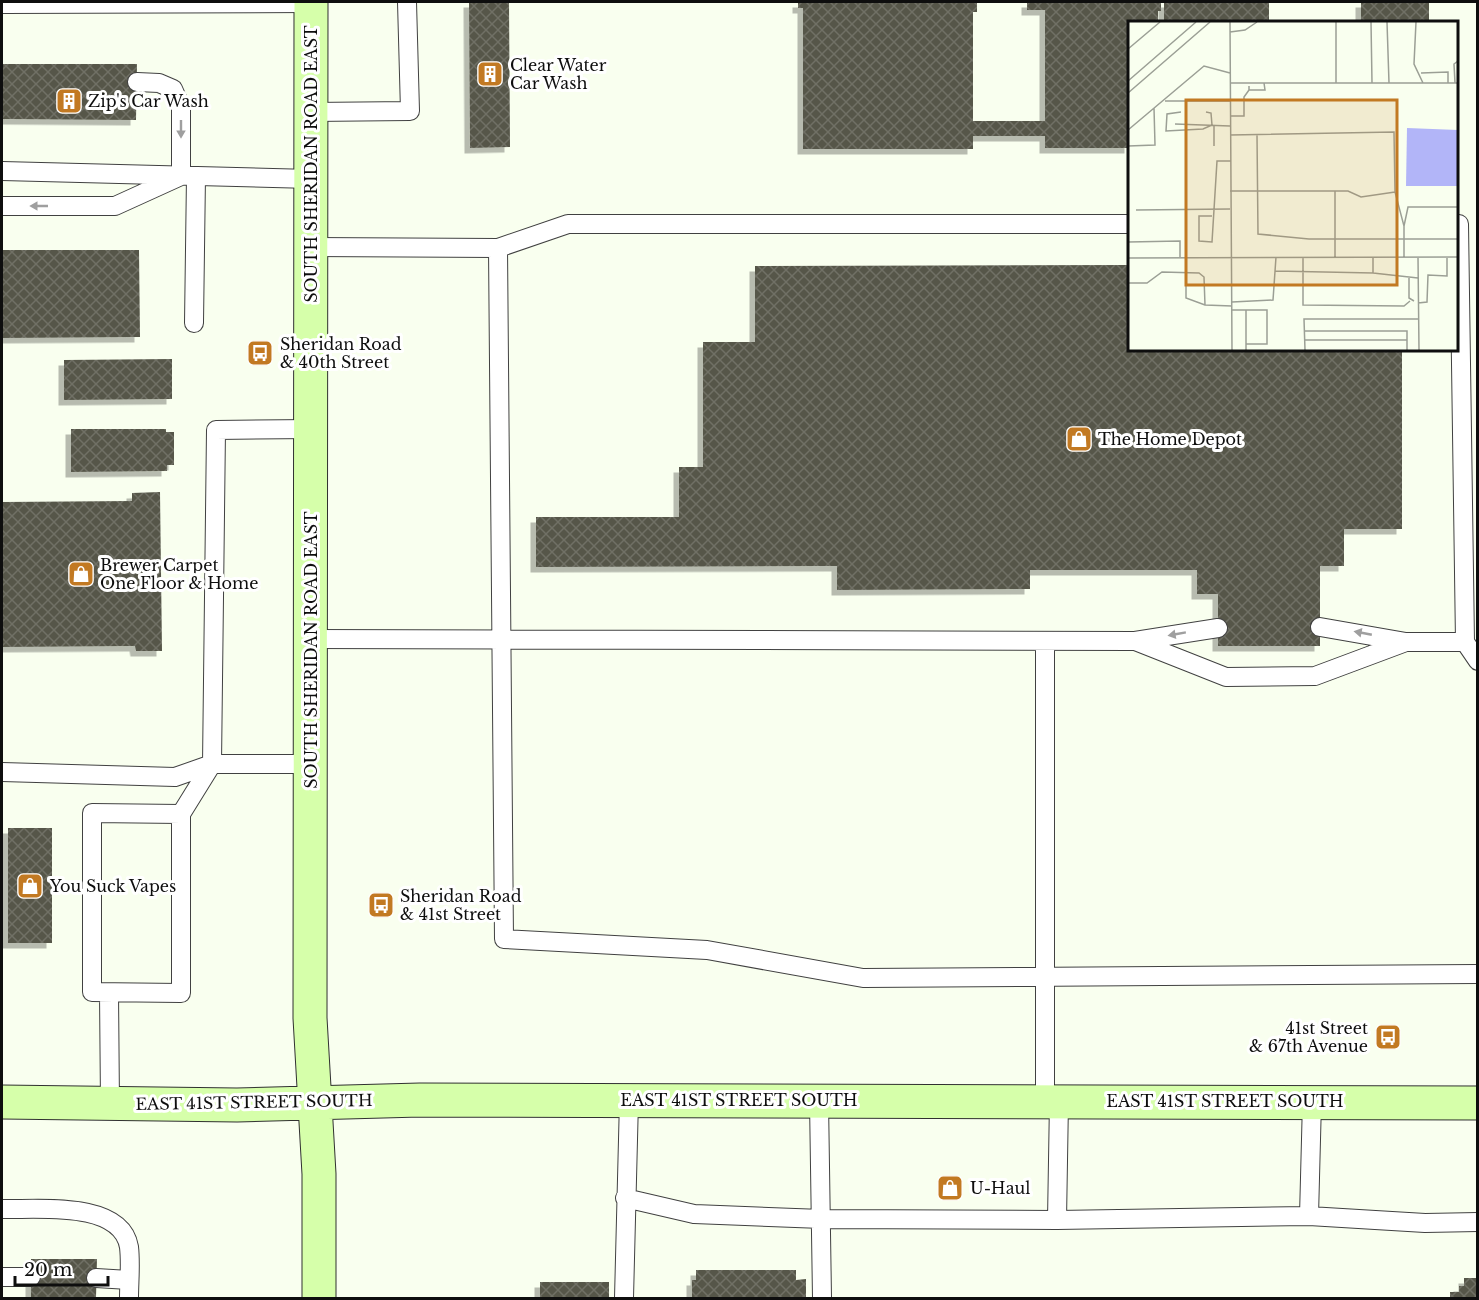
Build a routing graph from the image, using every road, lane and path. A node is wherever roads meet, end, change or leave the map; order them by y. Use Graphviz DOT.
graph roads {
  1 [pos="311,2"];
  2 [pos="407,2"];
  3 [pos="2,4"];
  4 [pos="137,82"];
  5 [pos="311,112"];
  6 [pos="2,171"];
  7 [pos="188,176"];
  8 [pos="311,179"];
  9 [pos="2,206"];
  10 [pos="1128,224"];
  11 [pos="1458,224"];
  12 [pos="311,247"];
  13 [pos="498,248"];
  14 [pos="194,323"];
  15 [pos="312,429"];
  16 [pos="1320,627"];
  17 [pos="1218,628"];
  18 [pos="311,639"];
  19 [pos="501,639"];
  20 [pos="1046,641"];
  21 [pos="1135,641"];
  22 [pos="1406,642"];
  23 [pos="1465,642"];
  24 [pos="1478,661"];
  25 [pos="212,764"];
  26 [pos="311,764"];
  27 [pos="2,772"];
  28 [pos="181,814"];
  29 [pos="1478,974"];
  30 [pos="1046,977"];
  31 [pos="109,993"];
  32 [pos="629,1100"];
  33 [pos="1052,1100"];
  34 [pos="819,1101"];
  35 [pos="1312,1101"];
  36 [pos="2,1102"];
  37 [pos="315,1102"];
  38 [pos="1478,1102"];
  39 [pos="110,1104"];
  40 [pos="625,1198"];
  41 [pos="2,1209"];
  42 [pos="1309,1216"];
  43 [pos="822,1219"];
  44 [pos="1057,1220"];
  45 [pos="1478,1222"];
  46 [pos="2,1277"];
  47 [pos="31,1277"];
  48 [pos="96,1278"];
  49 [pos="129,1280"];
  50 [pos="129,1299"];
  51 [pos="319,1299"];
  52 [pos="624,1299"];
  53 [pos="822,1299"];
  1 -- 3 [label="lane"];
  1 -- 5 [label="main road, SOUTH SHERIDAN ROAD EAST"];
  2 -- 5 [label="lane"];
  4 -- 7 [label="lane, one-way"];
  5 -- 8 [label="main road, SOUTH SHERIDAN ROAD EAST"];
  6 -- 7 [label="lane"];
  7 -- 8 [label="lane"];
  7 -- 9 [label="lane, one-way"];
  7 -- 14 [label="lane"];
  8 -- 12 [label="main road, SOUTH SHERIDAN ROAD EAST"];
  10 -- 13 [label="lane"];
  11 -- 23 [label="lane"];
  12 -- 13 [label="lane"];
  12 -- 15 [label="main road, SOUTH SHERIDAN ROAD EAST"];
  13 -- 19 [label="lane"];
  15 -- 18 [label="main road, SOUTH SHERIDAN ROAD EAST"];
  15 -- 25 [label="lane"];
  22 -- 16 [label="lane, one-way"];
  17 -- 21 [label="lane, one-way"];
  18 -- 19 [label="lane"];
  18 -- 26 [label="main road, SOUTH SHERIDAN ROAD EAST"];
  19 -- 20 [label="lane"];
  19 -- 30 [label="lane"];
  20 -- 21 [label="lane"];
  20 -- 30 [label="lane"];
  21 -- 22 [label="lane"];
  22 -- 23 [label="lane"];
  23 -- 24 [label="lane"];
  25 -- 26 [label="lane"];
  25 -- 27 [label="lane"];
  25 -- 28 [label="lane"];
  26 -- 37 [label="main road, SOUTH SHERIDAN ROAD EAST"];
  28 -- 31 [label="lane"];
  28 -- 31 [label="lane"];
  29 -- 30 [label="lane"];
  30 -- 33 [label="lane"];
  31 -- 39 [label="lane"];
  32 -- 34 [label="main road, EAST 41ST STREET SOUTH"];
  32 -- 37 [label="main road, EAST 41ST STREET SOUTH"];
  32 -- 40 [label="lane"];
  33 -- 34 [label="main road, EAST 41ST STREET SOUTH"];
  33 -- 35 [label="main road, EAST 41ST STREET SOUTH"];
  33 -- 44 [label="lane"];
  34 -- 43 [label="lane"];
  35 -- 38 [label="main road, EAST 41ST STREET SOUTH"];
  35 -- 42 [label="lane"];
  36 -- 39 [label="main road, EAST 41ST STREET SOUTH"];
  37 -- 39 [label="main road, EAST 41ST STREET SOUTH"];
  37 -- 51 [label="main road, SOUTH SHERIDAN ROAD EAST"];
  40 -- 43 [label="lane"];
  40 -- 52 [label="lane"];
  41 -- 49 [label="lane"];
  42 -- 44 [label="lane"];
  42 -- 45 [label="lane"];
  43 -- 44 [label="lane"];
  43 -- 53 [label="lane"];
  46 -- 47 [label="lane"];
  48 -- 49 [label="lane"];
  49 -- 50 [label="lane"];
}
